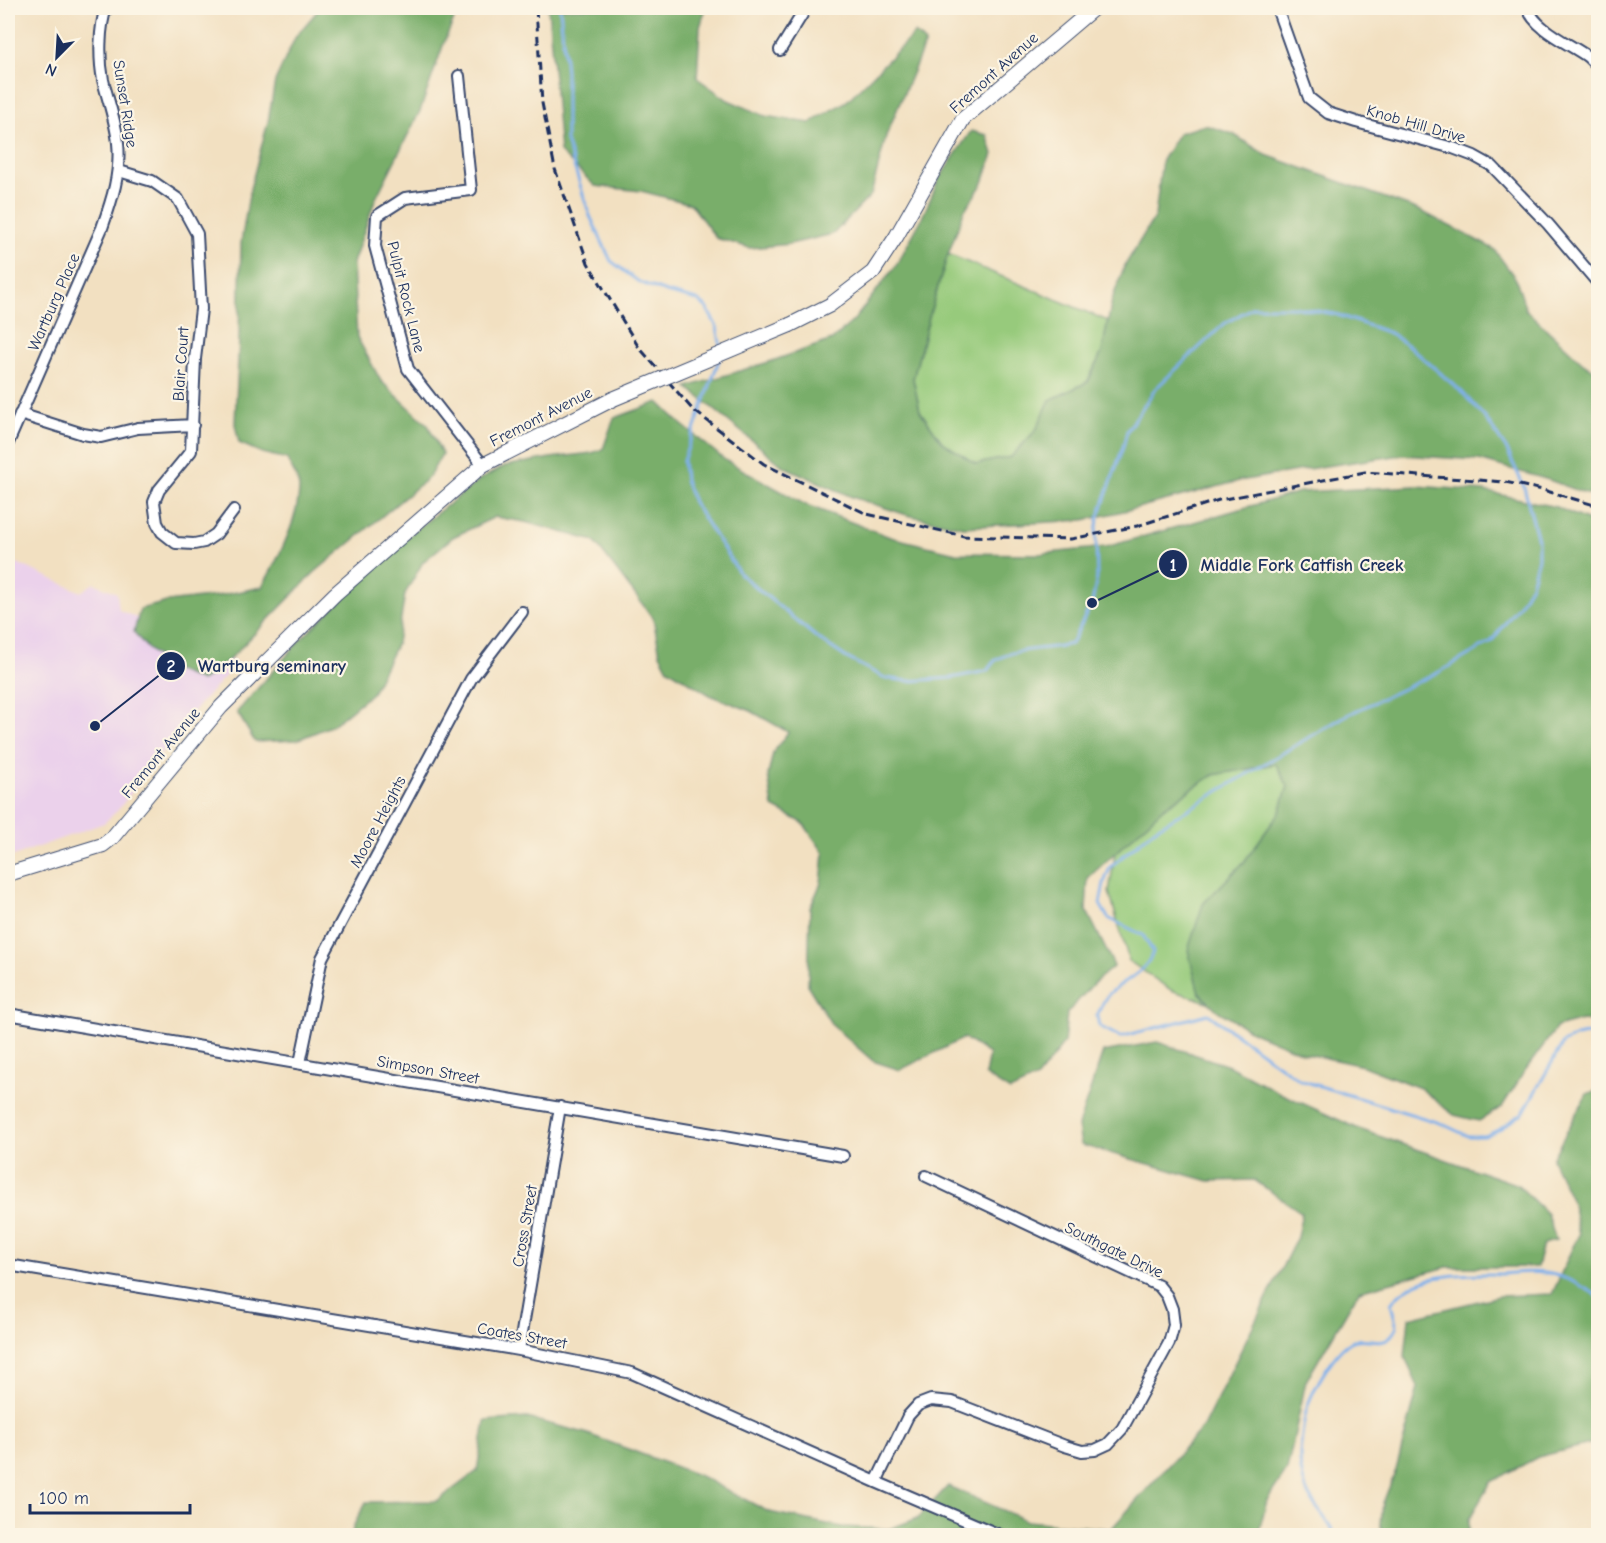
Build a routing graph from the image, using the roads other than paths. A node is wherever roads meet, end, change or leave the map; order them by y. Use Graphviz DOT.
graph roads {
  1 [pos="106,8"];
  2 [pos="806,8"];
  3 [pos="1094,8"];
  4 [pos="1277,8"];
  5 [pos="1528,8"];
  6 [pos="780,50"];
  7 [pos="1599,67"];
  8 [pos="459,76"];
  9 [pos="119,171"];
  10 [pos="1599,283"];
  11 [pos="20,414"];
  12 [pos="193,425"];
  13 [pos="8,443"];
  14 [pos="483,465"];
  15 [pos="234,510"];
  16 [pos="522,612"];
  17 [pos="8,874"];
  18 [pos="8,1014"];
  19 [pos="300,1063"];
  20 [pos="560,1107"];
  21 [pos="843,1156"];
  22 [pos="926,1176"];
  23 [pos="8,1265"];
  24 [pos="519,1350"];
  25 [pos="876,1482"];
  26 [pos="1002,1536"];
  1 -- 9 [label="street, Sunset Ridge"];
  2 -- 6 [label="street"];
  3 -- 14 [label="main road, Fremont Avenue, bridge"];
  4 -- 10 [label="street, Knob Hill Drive"];
  5 -- 7 [label="street"];
  8 -- 14 [label="street, Pulpit Rock Lane"];
  9 -- 11 [label="street, Wartburg Place"];
  9 -- 12 [label="street, Blair Court"];
  11 -- 12 [label="street, Blair Court"];
  11 -- 13 [label="street, Wartburg Place"];
  12 -- 15 [label="street"];
  14 -- 17 [label="main road, Fremont Avenue"];
  16 -- 19 [label="street, Moore Heights"];
  18 -- 19 [label="street, Simpson Street"];
  19 -- 20 [label="street, Simpson Street"];
  20 -- 21 [label="street, Simpson Street"];
  20 -- 24 [label="street, Cross Street"];
  22 -- 25 [label="street, Southgate Drive"];
  23 -- 24 [label="street, Coates Street"];
  24 -- 25 [label="street, Coates Street"];
  25 -- 26 [label="street, Coates Street"];
}
